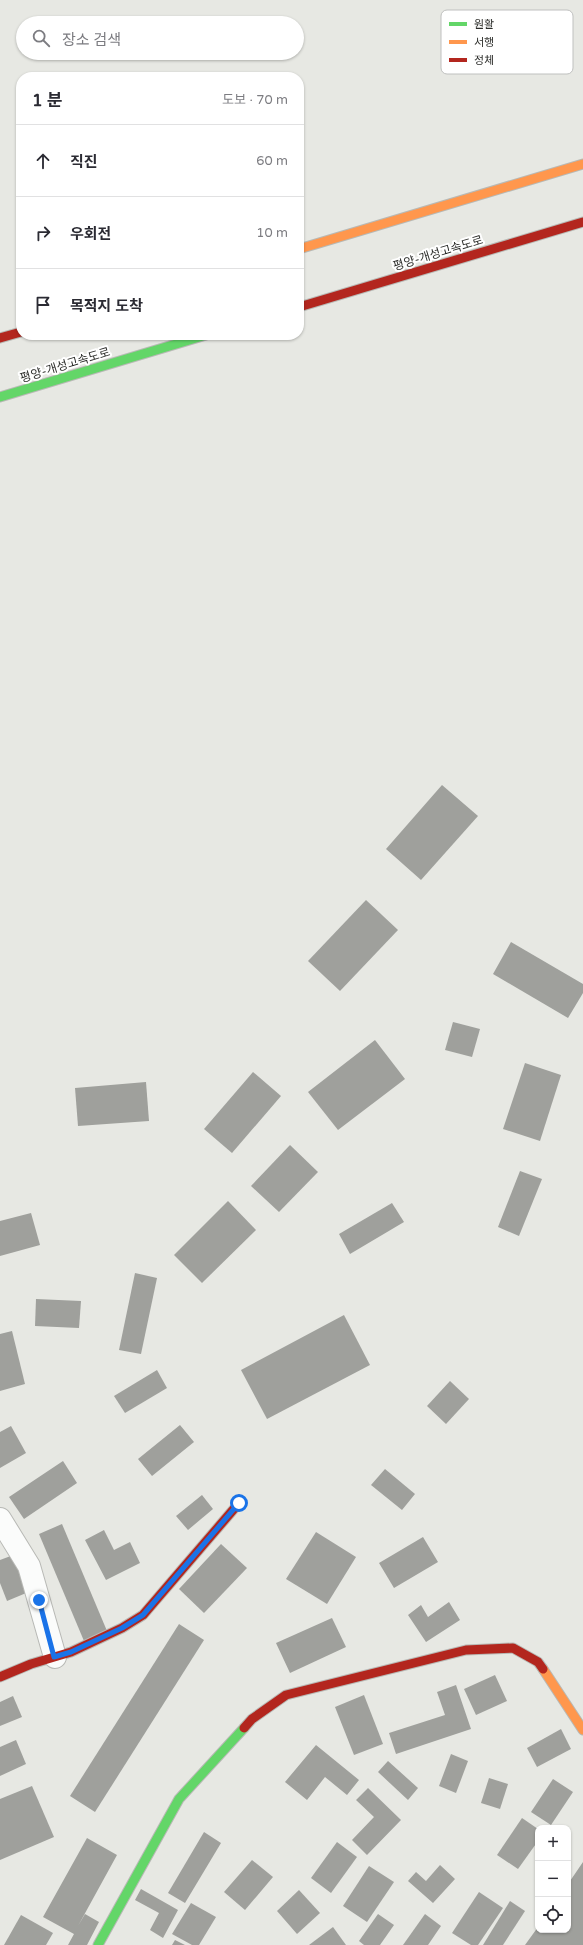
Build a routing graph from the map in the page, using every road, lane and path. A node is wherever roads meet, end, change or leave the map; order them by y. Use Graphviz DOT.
graph roads {
  1 [pos="583,164"];
  2 [pos="583,222"];
  3 [pos="304,248"];
  4 [pos="304,306"];
  5 [pos="16,333"];
  6 [pos="0,338"];
  7 [pos="189,340"];
  8 [pos="0,397"];
  9 [pos="239,1503"];
  10 [pos="0,1518"];
  11 [pos="54,1657"];
  12 [pos="0,1677"];
  13 [pos="583,1730"];
  14 [pos="98,1945"];
  1 -- 3 [label="main road"];
  2 -- 4 [label="main road, 평양-개성고속도로"];
  5 -- 6 [label="main road"];
  7 -- 8 [label="main road, 평양-개성고속도로"];
  9 -- 11 [label="main road"];
  10 -- 11 [label="street"];
  11 -- 12 [label="main road"];
  13 -- 14 [label="main road"];
}
